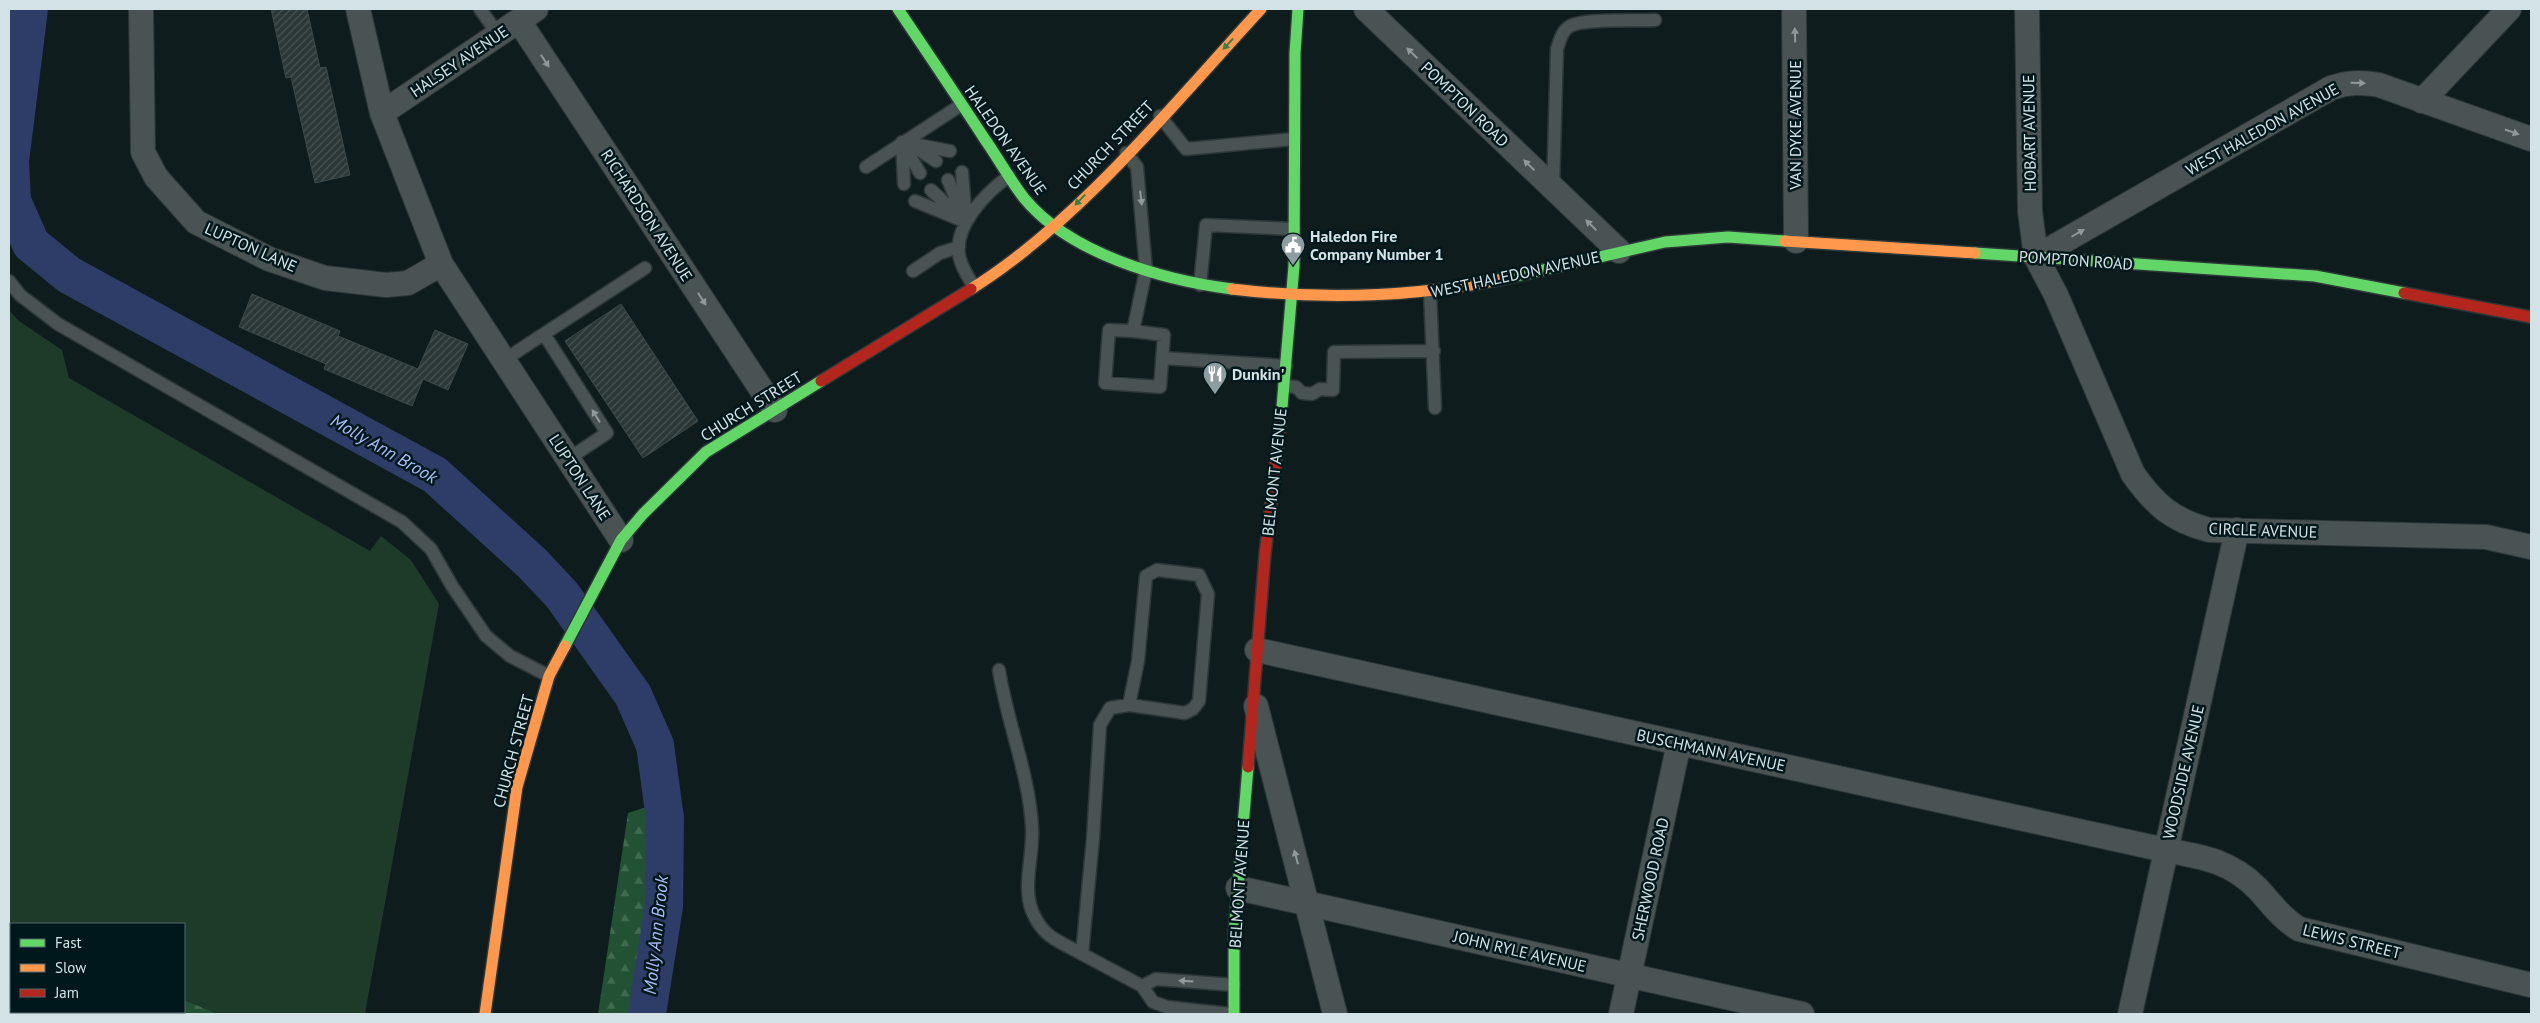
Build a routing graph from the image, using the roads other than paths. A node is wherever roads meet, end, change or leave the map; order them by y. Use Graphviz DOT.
graph roads {
  1 [pos="141,9"];
  2 [pos="358,9"];
  3 [pos="480,9"];
  4 [pos="898,9"];
  5 [pos="1261,9"];
  6 [pos="1298,9"];
  7 [pos="1366,9"];
  8 [pos="1794,9"];
  9 [pos="2027,9"];
  10 [pos="2508,9"];
  11 [pos="528,15"];
  12 [pos="1655,20"];
  13 [pos="498,34"];
  14 [pos="2422,101"];
  15 [pos="961,105"];
  16 [pos="382,113"];
  17 [pos="1160,116"];
  18 [pos="1294,139"];
  19 [pos="2531,139"];
  20 [pos="902,142"];
  21 [pos="950,151"];
  22 [pos="1126,153"];
  23 [pos="936,160"];
  24 [pos="866,167"];
  25 [pos="962,172"];
  26 [pos="920,174"];
  27 [pos="1009,176"];
  28 [pos="948,180"];
  29 [pos="904,184"];
  30 [pos="931,190"];
  31 [pos="1559,194"];
  32 [pos="915,201"];
  33 [pos="966,222"];
  34 [pos="1054,225"];
  35 [pos="1294,229"];
  36 [pos="1796,241"];
  37 [pos="959,247"];
  38 [pos="1619,251"];
  39 [pos="2036,258"];
  40 [pos="441,264"];
  41 [pos="645,268"];
  42 [pos="1146,270"];
  43 [pos="913,271"];
  44 [pos="9,282"];
  45 [pos="1200,286"];
  46 [pos="974,287"];
  47 [pos="1430,292"];
  48 [pos="1292,295"];
  49 [pos="2531,317"];
  50 [pos="1133,331"];
  51 [pos="544,334"];
  52 [pos="1434,351"];
  53 [pos="1162,358"];
  54 [pos="504,360"];
  55 [pos="1286,366"];
  56 [pos="1290,387"];
  57 [pos="1435,408"];
  58 [pos="774,410"];
  59 [pos="568,459"];
  60 [pos="2237,530"];
  61 [pos="621,540"];
  62 [pos="2531,547"];
  63 [pos="1257,650"];
  64 [pos="999,670"];
  65 [pos="549,676"];
  66 [pos="1253,694"];
  67 [pos="1129,705"];
  68 [pos="1679,743"];
  69 [pos="2165,850"];
  70 [pos="1238,888"];
  71 [pos="1308,904"];
  72 [pos="1082,954"];
  73 [pos="1628,976"];
  74 [pos="1234,985"];
  75 [pos="2531,985"];
  76 [pos="1142,986"];
  77 [pos="485,1014"];
  78 [pos="1232,1014"];
  79 [pos="1335,1014"];
  80 [pos="1620,1014"];
  81 [pos="1802,1014"];
  82 [pos="2130,1014"];
  1 -- 40 [label="street, LUPTON LANE"];
  2 -- 16 [label="street, LUPTON LANE"];
  3 -- 13 [label="lane"];
  4 -- 15 [label="main road, HALEDON AVENUE"];
  5 -- 17 [label="main road, CHURCH STREET, one-way"];
  6 -- 18 [label="main road, BELMONT AVENUE"];
  31 -- 7 [label="street, POMPTON ROAD, one-way"];
  36 -- 8 [label="street, VAN DYKE AVENUE, one-way"];
  9 -- 39 [label="street, HOBART AVENUE"];
  10 -- 14 [label="street"];
  11 -- 13 [label="street, HALSEY AVENUE"];
  11 -- 58 [label="street, RICHARDSON AVENUE, one-way"];
  12 -- 31 [label="lane"];
  13 -- 16 [label="street, HALSEY AVENUE"];
  14 -- 19 [label="street, WEST HALEDON AVENUE, one-way"];
  39 -- 14 [label="street, WEST HALEDON AVENUE, one-way"];
  15 -- 20 [label="lane"];
  15 -- 27 [label="main road, HALEDON AVENUE"];
  16 -- 40 [label="street, LUPTON LANE"];
  17 -- 18 [label="lane"];
  17 -- 22 [label="main road, CHURCH STREET"];
  18 -- 35 [label="main road, BELMONT AVENUE"];
  20 -- 21 [label="lane"];
  20 -- 23 [label="lane"];
  20 -- 24 [label="lane"];
  20 -- 26 [label="lane"];
  20 -- 29 [label="lane"];
  22 -- 34 [label="main road, CHURCH STREET, one-way"];
  22 -- 42 [label="lane, one-way"];
  25 -- 33 [label="lane"];
  27 -- 33 [label="lane"];
  27 -- 34 [label="main road, HALEDON AVENUE"];
  28 -- 33 [label="lane"];
  30 -- 33 [label="lane"];
  38 -- 31 [label="street, POMPTON ROAD, one-way"];
  32 -- 33 [label="lane"];
  33 -- 37 [label="lane"];
  34 -- 42 [label="main road, HALEDON AVENUE"];
  34 -- 46 [label="main road, CHURCH STREET"];
  35 -- 45 [label="lane"];
  35 -- 48 [label="main road, BELMONT AVENUE"];
  36 -- 38 [label="main road, POMPTON ROAD"];
  36 -- 39 [label="main road, POMPTON ROAD"];
  37 -- 43 [label="lane"];
  37 -- 46 [label="lane"];
  38 -- 47 [label="main road, WEST HALEDON AVENUE"];
  39 -- 49 [label="main road, POMPTON ROAD"];
  39 -- 60 [label="street, CIRCLE AVENUE"];
  40 -- 54 [label="street, LUPTON LANE"];
  41 -- 51 [label="lane"];
  42 -- 45 [label="main road, HALEDON AVENUE"];
  42 -- 50 [label="lane"];
  44 -- 65 [label="lane"];
  45 -- 48 [label="main road, HALEDON AVENUE"];
  46 -- 58 [label="main road, CHURCH STREET"];
  47 -- 48 [label="main road, WEST HALEDON AVENUE"];
  47 -- 52 [label="lane"];
  48 -- 55 [label="main road, BELMONT AVENUE"];
  50 -- 53 [label="lane"];
  50 -- 53 [label="lane"];
  51 -- 54 [label="lane"];
  59 -- 51 [label="lane, one-way"];
  52 -- 56 [label="lane"];
  52 -- 57 [label="lane"];
  53 -- 55 [label="lane"];
  54 -- 59 [label="street, LUPTON LANE"];
  55 -- 56 [label="main road, BELMONT AVENUE"];
  56 -- 63 [label="main road, BELMONT AVENUE"];
  58 -- 61 [label="main road, CHURCH STREET"];
  59 -- 61 [label="street, LUPTON LANE"];
  60 -- 62 [label="street, CIRCLE AVENUE"];
  60 -- 69 [label="street, WOODSIDE AVENUE"];
  61 -- 65 [label="main road, CHURCH STREET"];
  63 -- 66 [label="main road, BELMONT AVENUE"];
  63 -- 68 [label="street, BUSCHMANN AVENUE"];
  64 -- 72 [label="lane"];
  65 -- 77 [label="main road, CHURCH STREET"];
  66 -- 70 [label="main road, BELMONT AVENUE"];
  71 -- 66 [label="street, BELMONT AVENUE, one-way"];
  67 -- 67 [label="lane"];
  67 -- 72 [label="lane"];
  68 -- 69 [label="street, BUSCHMANN AVENUE"];
  68 -- 73 [label="street, SHERWOOD ROAD"];
  69 -- 75 [label="street, LEWIS STREET"];
  69 -- 82 [label="street, WOODSIDE AVENUE"];
  70 -- 71 [label="street, JOHN RYLE AVENUE"];
  70 -- 74 [label="main road, BELMONT AVENUE"];
  71 -- 73 [label="street, JOHN RYLE AVENUE"];
  71 -- 79 [label="street, BELMONT AVENUE"];
  72 -- 76 [label="lane"];
  73 -- 80 [label="street, SHERWOOD ROAD"];
  73 -- 81 [label="street, JOHN RYLE AVENUE"];
  74 -- 76 [label="lane, one-way"];
  74 -- 78 [label="main road, BELMONT AVENUE"];
  76 -- 78 [label="lane"];
}
